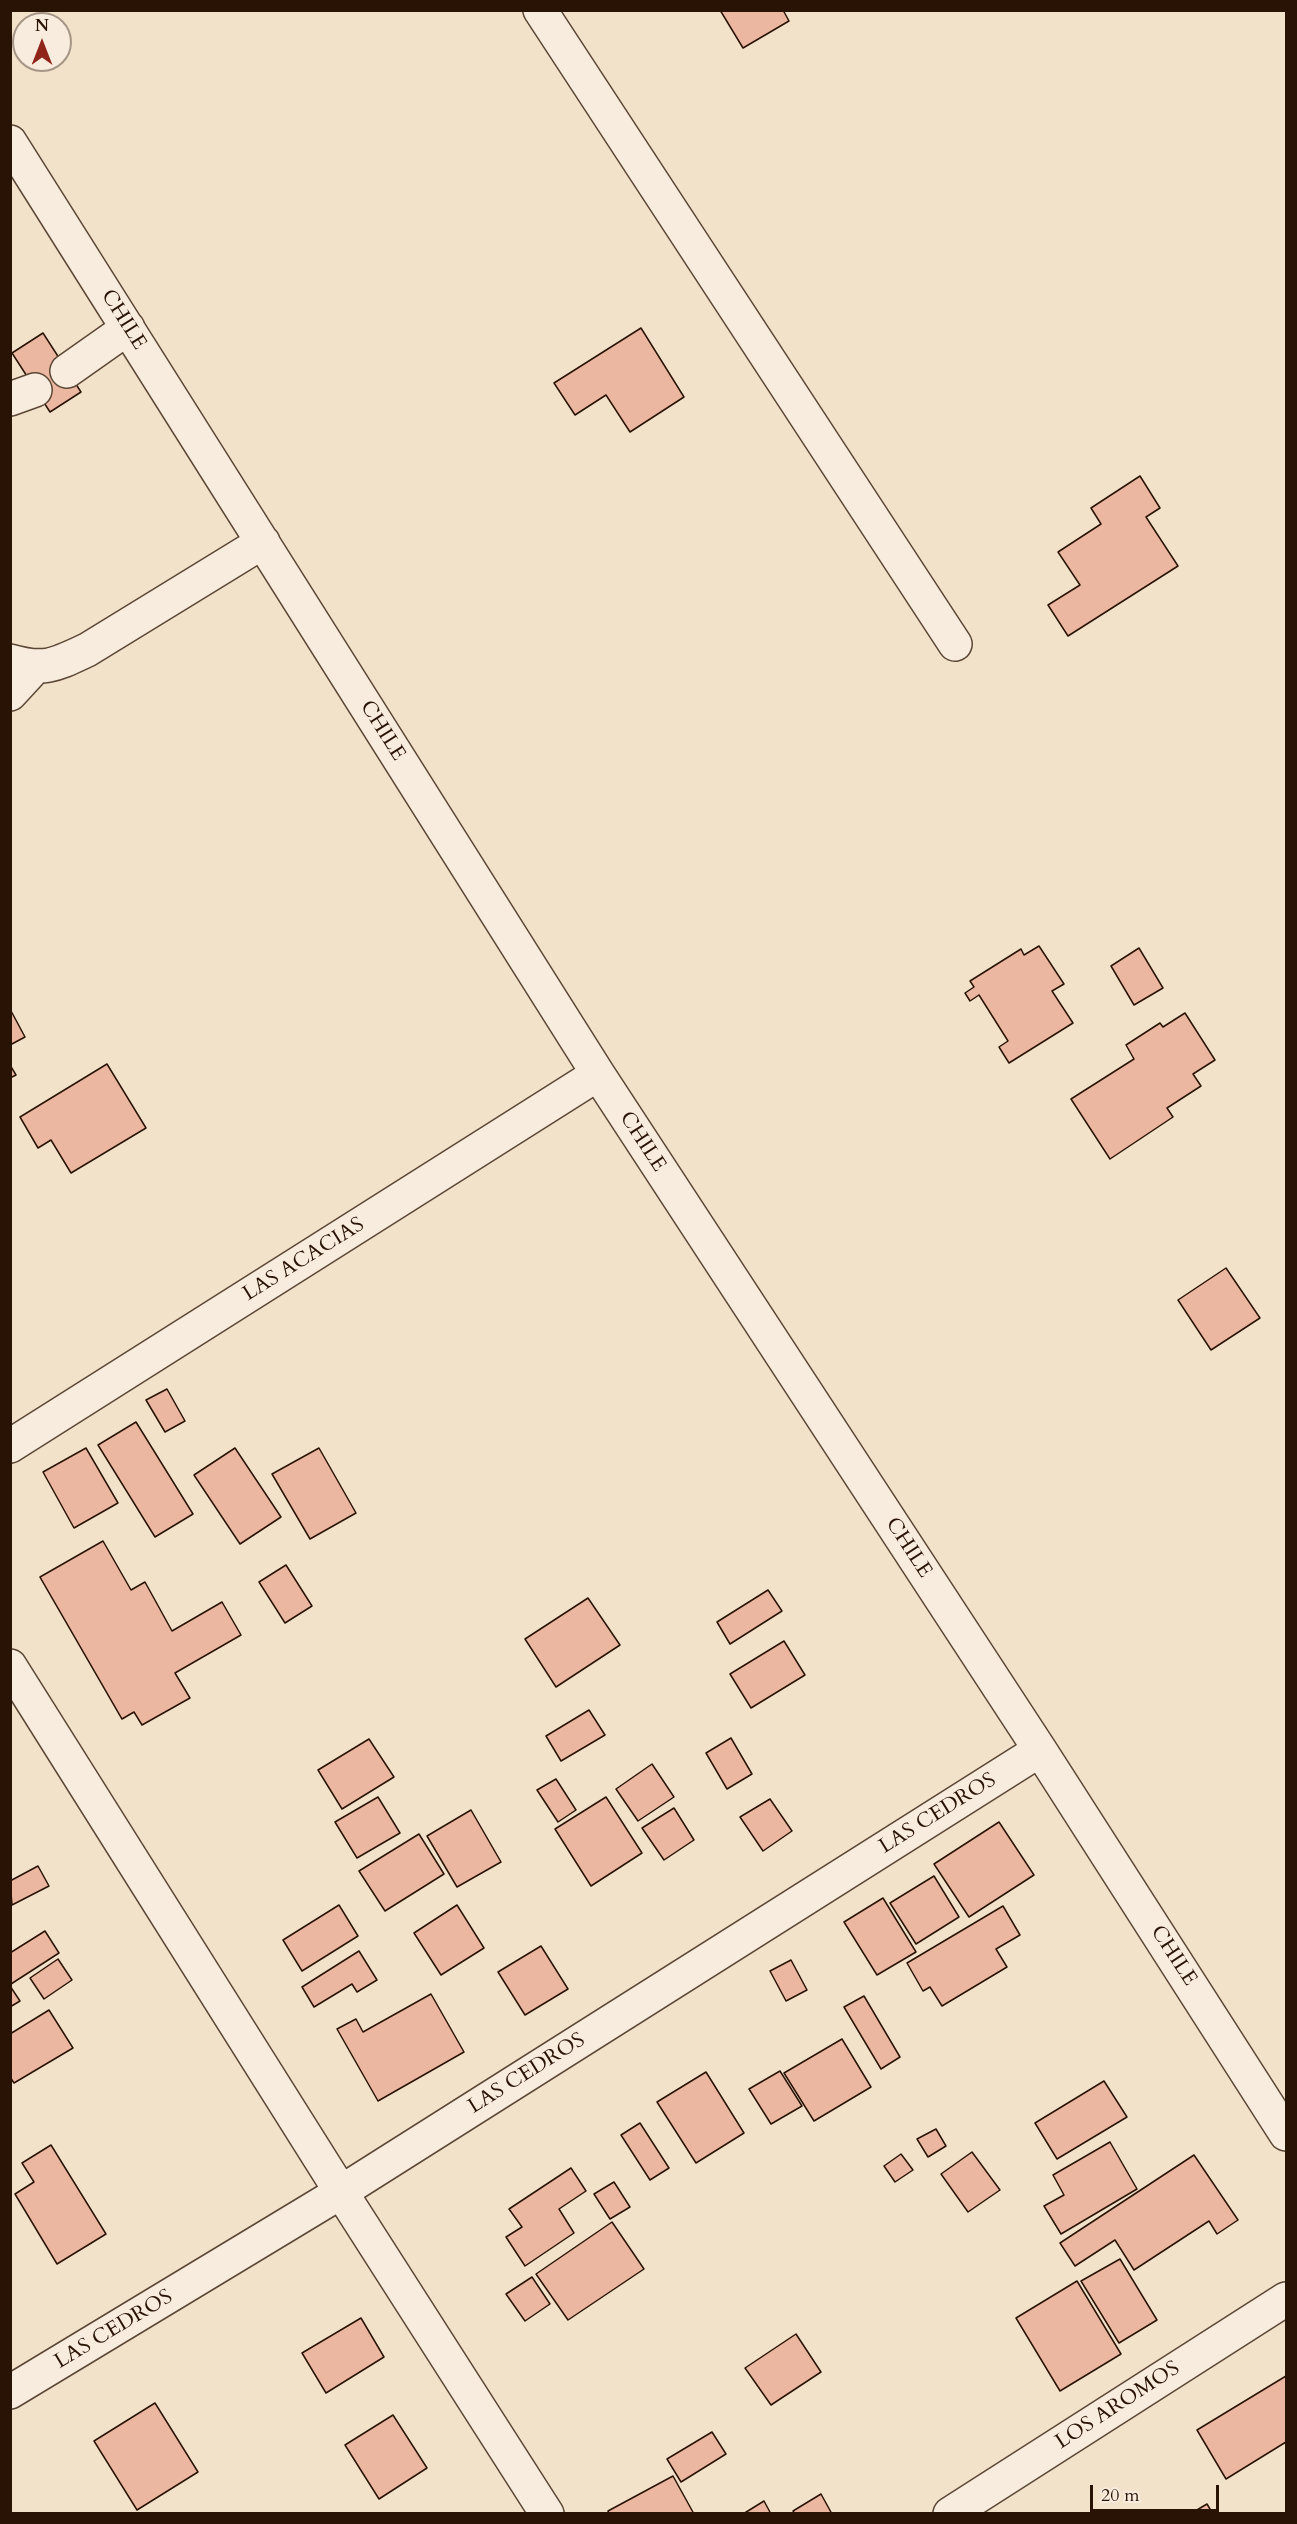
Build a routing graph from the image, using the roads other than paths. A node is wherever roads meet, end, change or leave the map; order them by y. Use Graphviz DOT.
graph roads {
  1 [pos="540,10"];
  2 [pos="10,141"];
  3 [pos="128,327"];
  4 [pos="67,371"];
  5 [pos="263,542"];
  6 [pos="955,644"];
  7 [pos="22,664"];
  8 [pos="10,694"];
  9 [pos="598,1074"];
  10 [pos="10,1446"];
  11 [pos="10,1666"];
  12 [pos="1040,1750"];
  13 [pos="1287,2134"];
  14 [pos="341,2192"];
  15 [pos="1287,2299"];
  16 [pos="10,2392"];
  17 [pos="547,2514"];
  18 [pos="950,2514"];
  1 -- 6 [label="street"];
  2 -- 3 [label="street, CHILE"];
  3 -- 4 [label="street"];
  3 -- 5 [label="street, CHILE"];
  5 -- 7 [label="street"];
  5 -- 9 [label="street, CHILE"];
  7 -- 8 [label="street"];
  9 -- 10 [label="street, LAS ACACIAS"];
  9 -- 12 [label="street, CHILE"];
  11 -- 14 [label="street"];
  12 -- 13 [label="street, CHILE"];
  12 -- 14 [label="street, LAS CEDROS"];
  14 -- 16 [label="street, LAS CEDROS"];
  14 -- 17 [label="street"];
  15 -- 18 [label="street, LOS AROMOS"];
}
